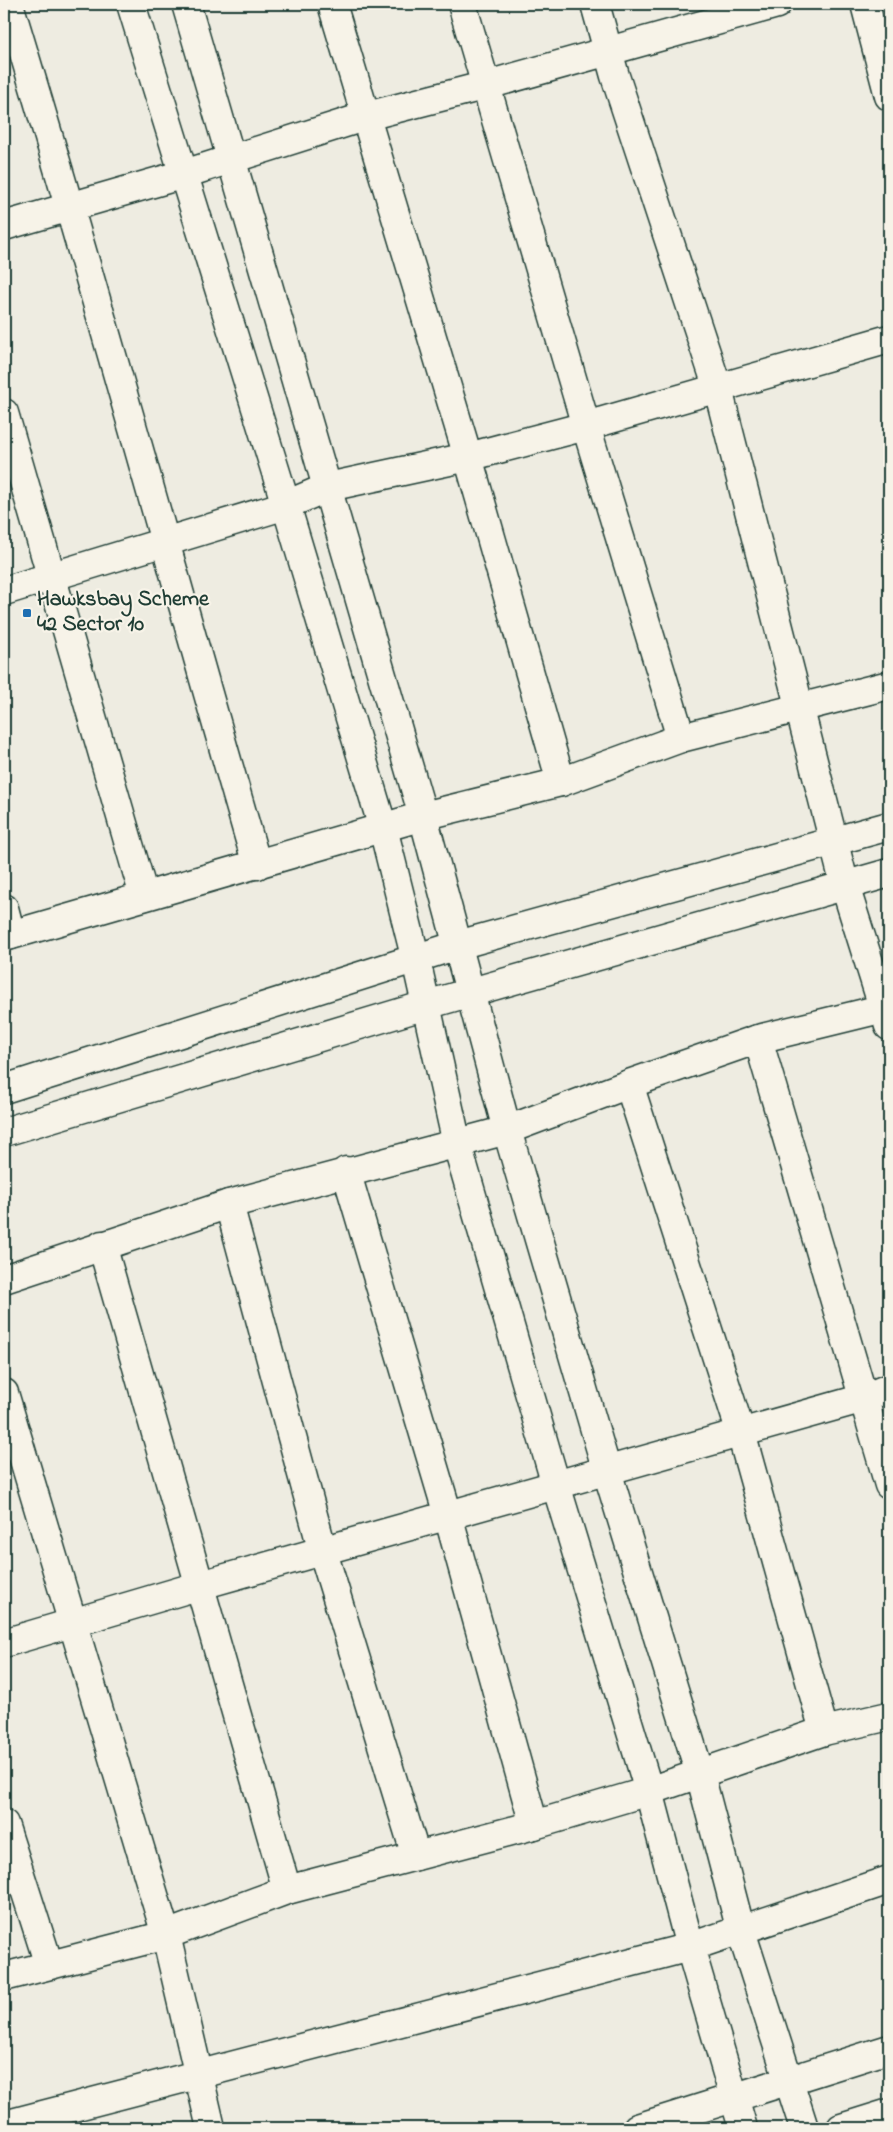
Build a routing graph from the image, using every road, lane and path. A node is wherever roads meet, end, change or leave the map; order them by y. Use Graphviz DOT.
graph roads {
  1 [pos="10,4"];
  2 [pos="131,4"];
  3 [pos="186,4"];
  4 [pos="332,4"];
  5 [pos="462,4"];
  6 [pos="595,4"];
  7 [pos="777,4"];
  8 [pos="865,4"];
  9 [pos="745,8"];
  10 [pos="608,50"];
  11 [pos="488,85"];
  12 [pos="889,96"];
  13 [pos="367,116"];
  14 [pos="232,158"];
  15 [pos="184,174"];
  16 [pos="71,207"];
  17 [pos="4,226"];
  18 [pos="889,338"];
  19 [pos="718,389"];
  20 [pos="4,412"];
  21 [pos="586,426"];
  22 [pos="468,457"];
  23 [pos="328,488"];
  24 [pos="286,506"];
  25 [pos="164,542"];
  26 [pos="52,576"];
  27 [pos="4,591"];
  28 [pos="889,685"];
  29 [pos="801,709"];
  30 [pos="681,738"];
  31 [pos="561,782"];
  32 [pos="424,816"];
  33 [pos="889,826"];
  34 [pos="383,828"];
  35 [pos="834,842"];
  36 [pos="257,864"];
  37 [pos="889,873"];
  38 [pos="845,886"];
  39 [pos="144,896"];
  40 [pos="4,908"];
  41 [pos="7,936"];
  42 [pos="458,944"];
  43 [pos="416,960"];
  44 [pos="471,994"];
  45 [pos="426,1006"];
  46 [pos="888,1014"];
  47 [pos="758,1039"];
  48 [pos="629,1084"];
  49 [pos="4,1089"];
  50 [pos="507,1130"];
  51 [pos="4,1132"];
  52 [pos="457,1144"];
  53 [pos="346,1172"];
  54 [pos="229,1204"];
  55 [pos="102,1244"];
  56 [pos="4,1279"];
  57 [pos="889,1388"];
  58 [pos="4,1393"];
  59 [pos="864,1398"];
  60 [pos="741,1433"];
  61 [pos="607,1471"];
  62 [pos="556,1485"];
  63 [pos="889,1486"];
  64 [pos="448,1515"];
  65 [pos="323,1552"];
  66 [pos="201,1585"];
  67 [pos="72,1622"];
  68 [pos="4,1643"];
  69 [pos="889,1716"];
  70 [pos="824,1731"];
  71 [pos="700,1774"];
  72 [pos="649,1791"];
  73 [pos="4,1824"];
  74 [pos="534,1825"];
  75 [pos="416,1856"];
  76 [pos="889,1880"];
  77 [pos="287,1890"];
  78 [pos="741,1931"];
  79 [pos="166,1935"];
  80 [pos="690,1947"];
  81 [pos="49,1965"];
  82 [pos="4,1977"];
  83 [pos="889,2049"];
  84 [pos="200,2075"];
  85 [pos="788,2079"];
  86 [pos="734,2097"];
  87 [pos="889,2113"];
  88 [pos="4,2125"];
  89 [pos="211,2128"];
  90 [pos="637,2128"];
  91 [pos="744,2128"];
  92 [pos="804,2128"];
  93 [pos="841,2128"];
  1 -- 16 [label="street"];
  2 -- 15 [label="street"];
  3 -- 14 [label="street"];
  4 -- 13 [label="street"];
  5 -- 11 [label="street"];
  6 -- 10 [label="street"];
  7 -- 9 [label="street"];
  8 -- 12 [label="street"];
  9 -- 10 [label="street"];
  10 -- 11 [label="street"];
  10 -- 19 [label="street"];
  11 -- 13 [label="street"];
  11 -- 21 [label="street"];
  13 -- 14 [label="street"];
  13 -- 22 [label="street"];
  14 -- 15 [label="street"];
  14 -- 23 [label="street"];
  15 -- 16 [label="street"];
  15 -- 24 [label="street"];
  16 -- 17 [label="street"];
  16 -- 25 [label="street"];
  18 -- 19 [label="street"];
  19 -- 21 [label="street"];
  19 -- 29 [label="street"];
  20 -- 26 [label="street"];
  21 -- 22 [label="street"];
  21 -- 30 [label="street"];
  22 -- 23 [label="street"];
  22 -- 31 [label="street"];
  23 -- 24 [label="street"];
  23 -- 32 [label="street"];
  24 -- 25 [label="street"];
  24 -- 34 [label="street"];
  25 -- 26 [label="street"];
  25 -- 36 [label="street"];
  26 -- 27 [label="street"];
  26 -- 39 [label="street"];
  28 -- 29 [label="street"];
  29 -- 30 [label="street"];
  29 -- 35 [label="street"];
  30 -- 31 [label="street"];
  31 -- 32 [label="street"];
  32 -- 34 [label="street"];
  32 -- 42 [label="street"];
  33 -- 35 [label="street"];
  34 -- 36 [label="street"];
  34 -- 43 [label="street"];
  35 -- 38 [label="street"];
  35 -- 42 [label="street"];
  36 -- 39 [label="street"];
  37 -- 38 [label="street"];
  38 -- 44 [label="street"];
  38 -- 46 [label="street"];
  39 -- 41 [label="street"];
  40 -- 41 [label="street"];
  42 -- 43 [label="street"];
  42 -- 44 [label="street"];
  43 -- 45 [label="street"];
  43 -- 49 [label="street"];
  44 -- 45 [label="street"];
  44 -- 50 [label="street"];
  45 -- 51 [label="street"];
  45 -- 52 [label="street"];
  46 -- 47 [label="street"];
  47 -- 48 [label="street"];
  47 -- 59 [label="street"];
  48 -- 50 [label="street"];
  48 -- 60 [label="street"];
  50 -- 52 [label="street"];
  50 -- 61 [label="street"];
  52 -- 53 [label="street"];
  52 -- 62 [label="street"];
  53 -- 54 [label="street"];
  53 -- 64 [label="street"];
  54 -- 55 [label="street"];
  54 -- 65 [label="street"];
  55 -- 56 [label="street"];
  55 -- 66 [label="street"];
  57 -- 59 [label="street"];
  58 -- 67 [label="street"];
  59 -- 60 [label="street"];
  59 -- 63 [label="street"];
  60 -- 61 [label="street"];
  60 -- 70 [label="street"];
  61 -- 62 [label="street"];
  61 -- 71 [label="street"];
  62 -- 64 [label="street"];
  62 -- 72 [label="street"];
  64 -- 65 [label="street"];
  64 -- 74 [label="street"];
  65 -- 66 [label="street"];
  65 -- 75 [label="street"];
  66 -- 67 [label="street"];
  66 -- 77 [label="street"];
  67 -- 68 [label="street"];
  67 -- 79 [label="street"];
  69 -- 70 [label="street"];
  70 -- 71 [label="street"];
  71 -- 72 [label="street"];
  71 -- 78 [label="street"];
  72 -- 74 [label="street"];
  72 -- 80 [label="street"];
  73 -- 81 [label="street"];
  74 -- 75 [label="street"];
  75 -- 77 [label="street"];
  76 -- 78 [label="street"];
  77 -- 79 [label="street"];
  78 -- 80 [label="street"];
  78 -- 85 [label="street"];
  79 -- 81 [label="street"];
  79 -- 84 [label="street"];
  80 -- 84 [label="street"];
  80 -- 86 [label="street"];
  81 -- 82 [label="street"];
  83 -- 85 [label="street"];
  84 -- 88 [label="street"];
  84 -- 89 [label="street"];
  85 -- 86 [label="street"];
  85 -- 92 [label="street"];
  86 -- 90 [label="street"];
  86 -- 91 [label="street"];
  87 -- 93 [label="street"];
}
